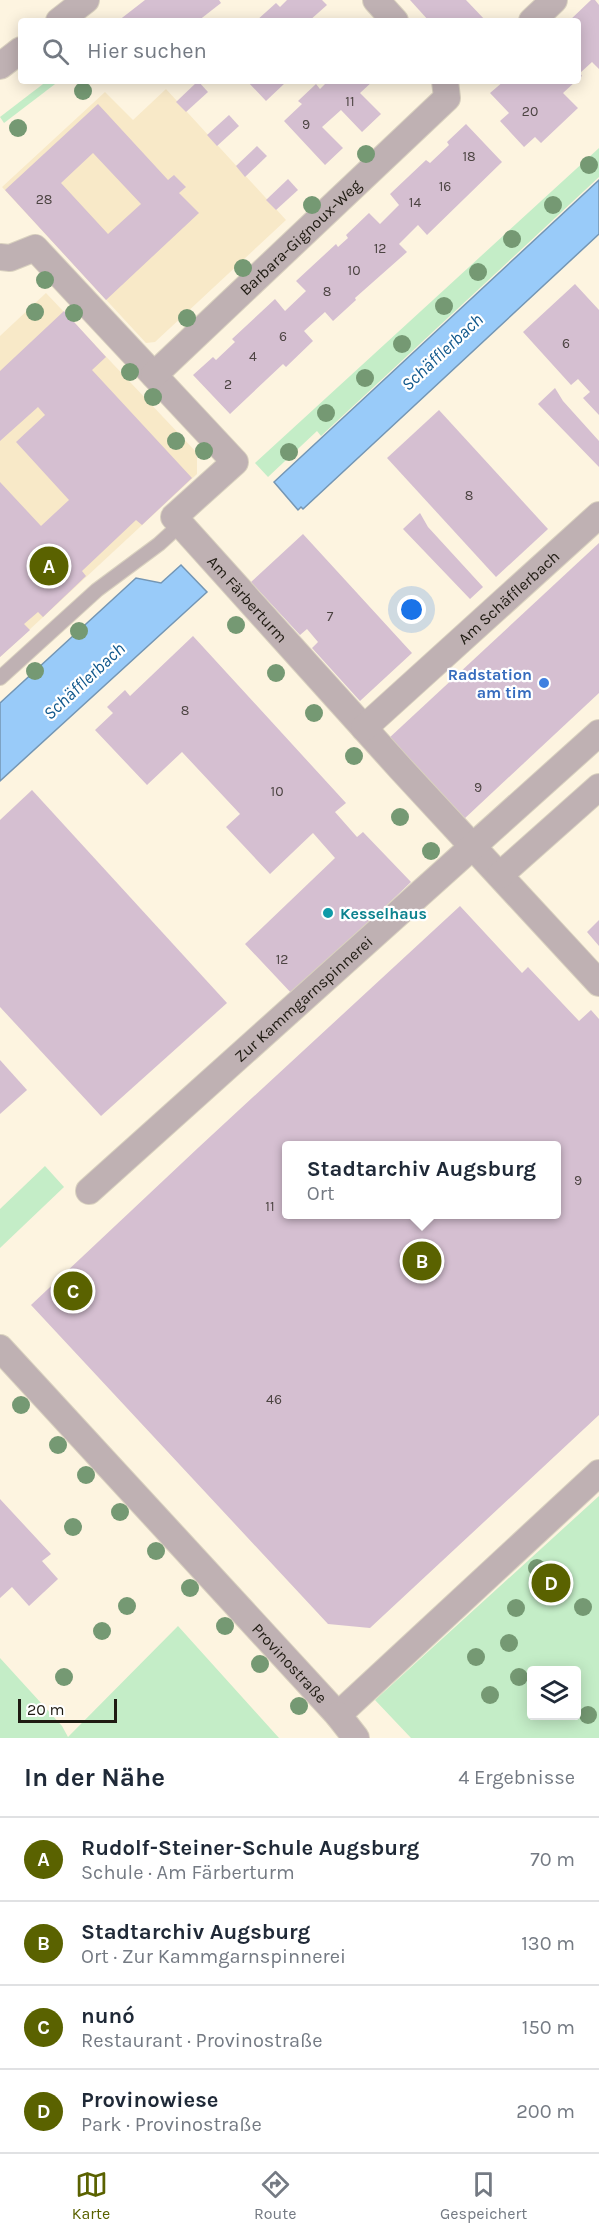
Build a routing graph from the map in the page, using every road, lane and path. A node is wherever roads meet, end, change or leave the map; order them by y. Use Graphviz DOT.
graph roads {
  1 [pos="86,0"];
  2 [pos="376,0"];
  3 [pos="555,0"];
  4 [pos="63,18"];
  5 [pos="392,18"];
  6 [pos="535,18"];
  7 [pos="18,52"];
  8 [pos="0,66"];
  9 [pos="446,90"];
  10 [pos="0,257"];
  11 [pos="154,375"];
  12 [pos="599,515"];
  13 [pos="181,525"];
  14 [pos="0,678"];
  15 [pos="364,728"];
  16 [pos="599,733"];
  17 [pos="599,787"];
  18 [pos="472,847"];
  19 [pos="500,876"];
  20 [pos="599,983"];
  21 [pos="89,1191"];
  22 [pos="0,1348"];
  23 [pos="599,1473"];
  24 [pos="338,1715"];
  25 [pos="356,1738"];
  1 -- 4 [label="street"];
  2 -- 5 [label="street"];
  3 -- 6 [label="street"];
  7 -- 8 [label="street"];
  9 -- 11 [label="street, Barbara-Gignoux-Weg"];
  10 -- 11 [label="street"];
  11 -- 13 [label="street"];
  12 -- 15 [label="street, Am Schäfflerbach"];
  13 -- 14 [label="lane"];
  13 -- 15 [label="street, Am Färberturm"];
  15 -- 18 [label="street, Am Färberturm"];
  16 -- 18 [label="street, Zur Kammgarnspinnerei"];
  17 -- 19 [label="street"];
  18 -- 19 [label="street, Am Färberturm"];
  18 -- 21 [label="street, Zur Kammgarnspinnerei"];
  19 -- 20 [label="street, Am Färberturm"];
  22 -- 24 [label="street, Provinostraße"];
  23 -- 24 [label="street, Provinostraße"];
  24 -- 25 [label="street"];
}
